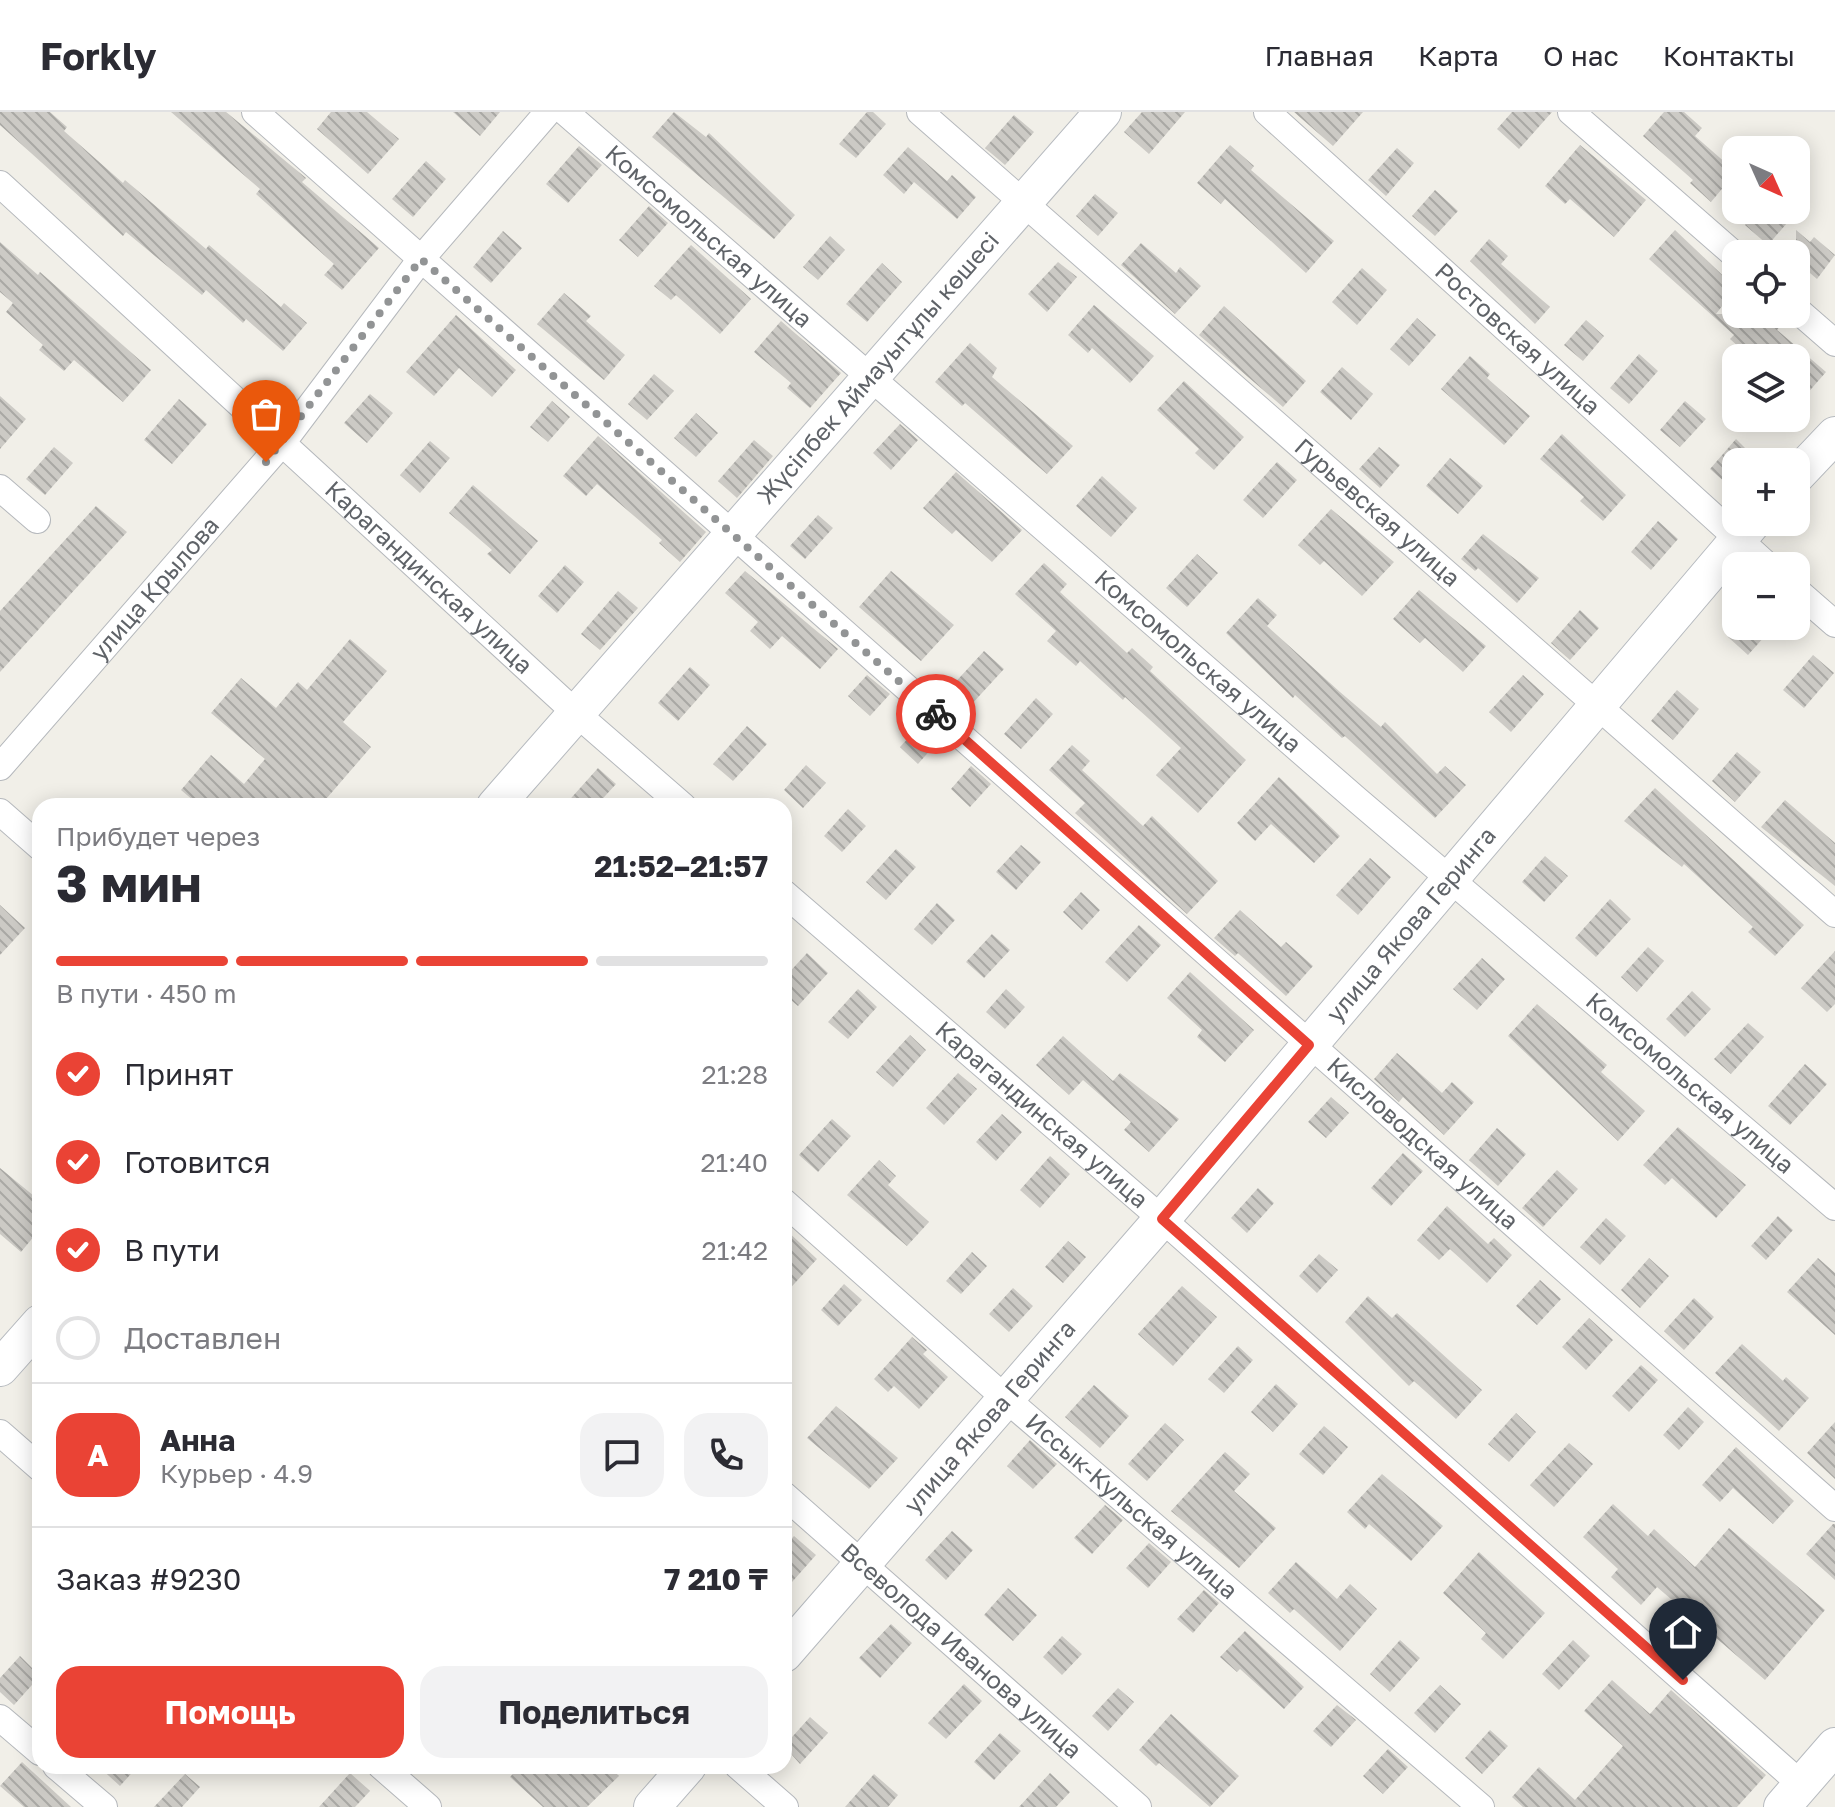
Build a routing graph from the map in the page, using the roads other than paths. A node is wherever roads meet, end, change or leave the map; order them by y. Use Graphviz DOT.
graph roads {
  1 [pos="255,112"];
  2 [pos="548,112"];
  3 [pos="565,112"];
  4 [pos="920,112"];
  5 [pos="1103,112"];
  6 [pos="1267,112"];
  7 [pos="1571,112"];
  8 [pos="0,184"];
  9 [pos="1024,203"];
  10 [pos="1722,244"];
  11 [pos="421,259"];
  12 [pos="1810,321"];
  13 [pos="1835,343"];
  14 [pos="871,378"];
  15 [pos="1835,435"];
  16 [pos="283,442"];
  17 [pos="1810,461"];
  18 [pos="0,488"];
  19 [pos="1722,510"];
  20 [pos="37,520"];
  21 [pos="735,536"];
  22 [pos="1740,536"];
  23 [pos="1810,602"];
  24 [pos="1835,624"];
  25 [pos="1594,706"];
  26 [pos="577,714"];
  27 [pos="0,767"];
  28 [pos="502,798"];
  29 [pos="674,798"];
  30 [pos="0,812"];
  31 [pos="32,840"];
  32 [pos="1449,878"];
  33 [pos="792,900"];
  34 [pos="1835,914"];
  35 [pos="1309,1045"];
  36 [pos="1835,1207"];
  37 [pos="792,1209"];
  38 [pos="1162,1219"];
  39 [pos="32,1332"];
  40 [pos="0,1368"];
  41 [pos="1005,1398"];
  42 [pos="0,1433"];
  43 [pos="32,1461"];
  44 [pos="792,1502"];
  45 [pos="1835,1508"];
  46 [pos="862,1562"];
  47 [pos="792,1645"];
  48 [pos="0,1718"];
  49 [pos="32,1745"];
  50 [pos="1835,1746"];
  51 [pos="65,1774"];
  52 [pos="390,1774"];
  53 [pos="681,1774"];
  54 [pos="747,1774"];
  55 [pos="1792,1796"];
  56 [pos="104,1807"];
  57 [pos="428,1807"];
  58 [pos="652,1807"];
  59 [pos="785,1807"];
  60 [pos="1138,1807"];
  61 [pos="1481,1807"];
  1 -- 11 [label="street, Кисловодская улица"];
  2 -- 11 [label="street, улица Крылова"];
  3 -- 14 [label="street, Комсомольская улица"];
  4 -- 9 [label="street, Гурьевская улица"];
  5 -- 9 [label="street, Жүсіпбек Аймауытұлы көшесі"];
  6 -- 19 [label="street, Ростовская улица"];
  7 -- 10 [label="street"];
  8 -- 16 [label="street, Карагандинская улица"];
  9 -- 14 [label="street, Жүсіпбек Аймауытұлы көшесі"];
  9 -- 25 [label="street, Гурьевская улица"];
  11 -- 16 [label="street, улица Крылова"];
  11 -- 21 [label="street, Кисловодская улица"];
  12 -- 13 [label="street"];
  14 -- 21 [label="street, Жүсіпбек Аймауытұлы көшесі"];
  14 -- 32 [label="street, Комсомольская улица"];
  15 -- 17 [label="street"];
  16 -- 26 [label="street, Карагандинская улица"];
  16 -- 27 [label="street, улица Крылова"];
  18 -- 20 [label="street"];
  21 -- 26 [label="street, Жүсіпбек Аймауытұлы көшесі"];
  21 -- 35 [label="street, Кисловодская улица"];
  22 -- 25 [label="street, улица Якова Геринга"];
  23 -- 24 [label="street"];
  25 -- 32 [label="street, улица Якова Геринга"];
  25 -- 34 [label="street, Гурьевская улица"];
  26 -- 28 [label="street, Жүсіпбек Аймауытұлы көшесі"];
  26 -- 29 [label="street, Карагандинская улица"];
  30 -- 31 [label="street"];
  32 -- 35 [label="street, улица Якова Геринга"];
  32 -- 36 [label="street, Комсомольская улица"];
  33 -- 38 [label="street, Карагандинская улица"];
  35 -- 38 [label="street, улица Якова Геринга"];
  35 -- 45 [label="street, Кисловодская улица"];
  37 -- 41 [label="street, Иссык-Кульская улица"];
  38 -- 41 [label="street, улица Якова Геринга"];
  38 -- 55 [label="street, Карагандинская улица"];
  39 -- 40 [label="street"];
  41 -- 46 [label="street, улица Якова Геринга"];
  41 -- 61 [label="street, Иссык-Кульская улица"];
  42 -- 43 [label="street"];
  44 -- 46 [label="street, Всеволода Иванова улица"];
  46 -- 47 [label="street, улица Якова Геринга"];
  46 -- 60 [label="street, Всеволода Иванова улица"];
  48 -- 49 [label="street"];
  50 -- 55 [label="street"];
  51 -- 56 [label="street"];
  52 -- 57 [label="street"];
  53 -- 58 [label="street"];
  54 -- 59 [label="street"];
}
